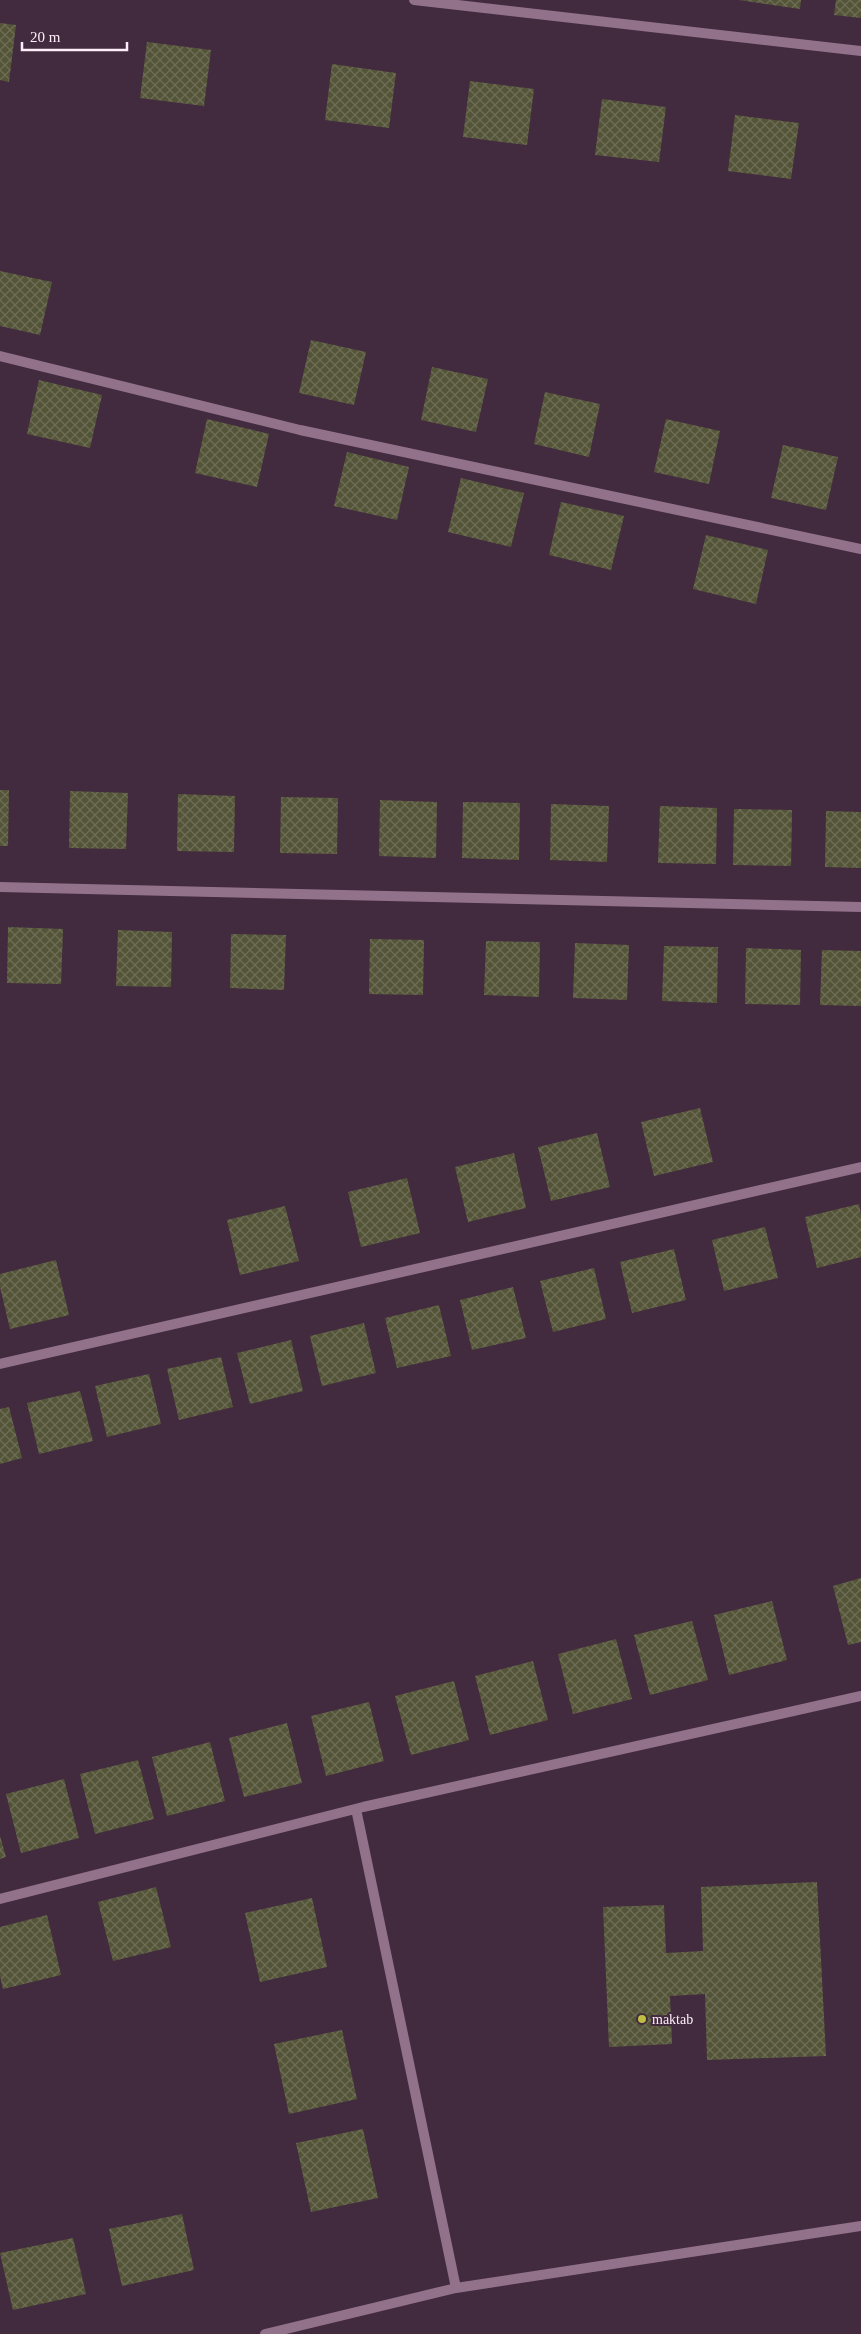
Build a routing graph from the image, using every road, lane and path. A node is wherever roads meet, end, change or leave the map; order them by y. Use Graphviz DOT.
graph roads {
  1 [pos="414,0"];
  2 [pos="861,52"];
  3 [pos="0,356"];
  4 [pos="861,549"];
  5 [pos="0,887"];
  6 [pos="861,907"];
  7 [pos="861,1167"];
  8 [pos="0,1364"];
  9 [pos="861,1696"];
  10 [pos="356,1809"];
  11 [pos="0,1899"];
  12 [pos="861,2226"];
  13 [pos="456,2288"];
  14 [pos="265,2334"];
  1 -- 2 [label="lane"];
  3 -- 4 [label="lane"];
  5 -- 6 [label="lane"];
  7 -- 8 [label="lane"];
  9 -- 10 [label="lane"];
  10 -- 11 [label="lane"];
  10 -- 13 [label="lane"];
  12 -- 13 [label="lane"];
  13 -- 14 [label="lane"];
}
